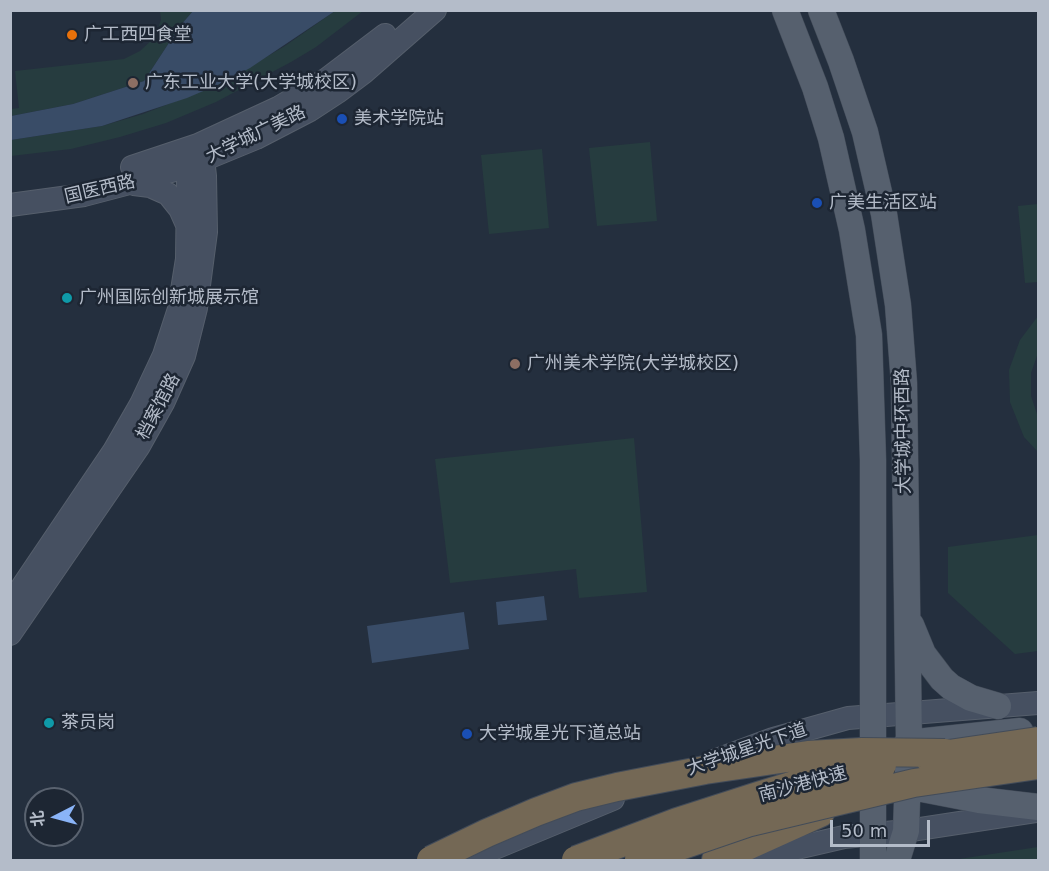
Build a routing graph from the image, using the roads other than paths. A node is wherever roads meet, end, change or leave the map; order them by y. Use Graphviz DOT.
graph roads {
  1 [pos="414,10"];
  2 [pos="435,10"];
  3 [pos="785,10"];
  4 [pos="821,10"];
  5 [pos="193,156"];
  6 [pos="125,184"];
  7 [pos="10,190"];
  8 [pos="10,205"];
  9 [pos="189,228"];
  10 [pos="10,605"];
  11 [pos="906,613"];
  12 [pos="10,634"];
  13 [pos="1038,703"];
  14 [pos="998,706"];
  15 [pos="908,712"];
  16 [pos="873,715"];
  17 [pos="1038,730"];
  18 [pos="1038,741"];
  19 [pos="909,743"];
  20 [pos="872,749"];
  21 [pos="945,753"];
  22 [pos="1038,765"];
  23 [pos="658,782"];
  24 [pos="908,787"];
  25 [pos="860,795"];
  26 [pos="1038,809"];
  27 [pos="906,831"];
  28 [pos="873,833"];
  29 [pos="432,861"];
  30 [pos="472,861"];
  31 [pos="576,861"];
  32 [pos="604,861"];
  33 [pos="639,861"];
  34 [pos="716,861"];
  35 [pos="745,861"];
  36 [pos="873,861"];
  37 [pos="897,861"];
  1 -- 5 [label="main road, 大学城广美路"];
  2 -- 5 [label="main road, 大学城广美路"];
  3 -- 16 [label="main road, 大学城中环西路"];
  4 -- 11 [label="main road, 大学城中环西路"];
  5 -- 6 [label="main road, 国医西路"];
  5 -- 7 [label="main road, 国医西路"];
  5 -- 9 [label="main road, 档案馆路"];
  5 -- 12 [label="main road, 档案馆路"];
  6 -- 8 [label="main road, 国医西路"];
  6 -- 9 [label="main road"];
  9 -- 10 [label="main road, 档案馆路"];
  11 -- 14 [label="main road"];
  11 -- 15 [label="main road, 大学城中环西路"];
  13 -- 14 [label="main road, 大学城星光下道"];
  14 -- 15 [label="main road, 大学城星光下道"];
  15 -- 16 [label="main road, 大学城星光下道"];
  15 -- 19 [label="main road, 大学城中环西路"];
  16 -- 20 [label="main road, 大学城中环西路"];
  16 -- 23 [label="main road, 大学城星光下道"];
  17 -- 19 [label="main road"];
  18 -- 21 [label="highway, 南沙港快速, bridge"];
  19 -- 20 [label="main road"];
  19 -- 24 [label="main road, 大学城中环西路"];
  20 -- 23 [label="main road"];
  20 -- 25 [label="main road, 大学城中环西路"];
  21 -- 29 [label="highway, bridge"];
  21 -- 31 [label="highway, 南沙港快速, bridge"];
  22 -- 25 [label="highway, 南沙港快速, bridge"];
  23 -- 30 [label="main road, 大学城星光下道"];
  24 -- 25 [label="main road"];
  24 -- 26 [label="main road"];
  24 -- 27 [label="main road, 大学城中环西路"];
  25 -- 28 [label="main road, 大学城中环西路"];
  25 -- 32 [label="main road"];
  25 -- 33 [label="highway, 南沙港快速, bridge"];
  25 -- 34 [label="highway, bridge"];
  26 -- 27 [label="main road"];
  27 -- 28 [label="main road"];
  27 -- 37 [label="main road, 大学城中环西路"];
  28 -- 35 [label="main road"];
  28 -- 36 [label="main road, 大学城中环西路"];
}
